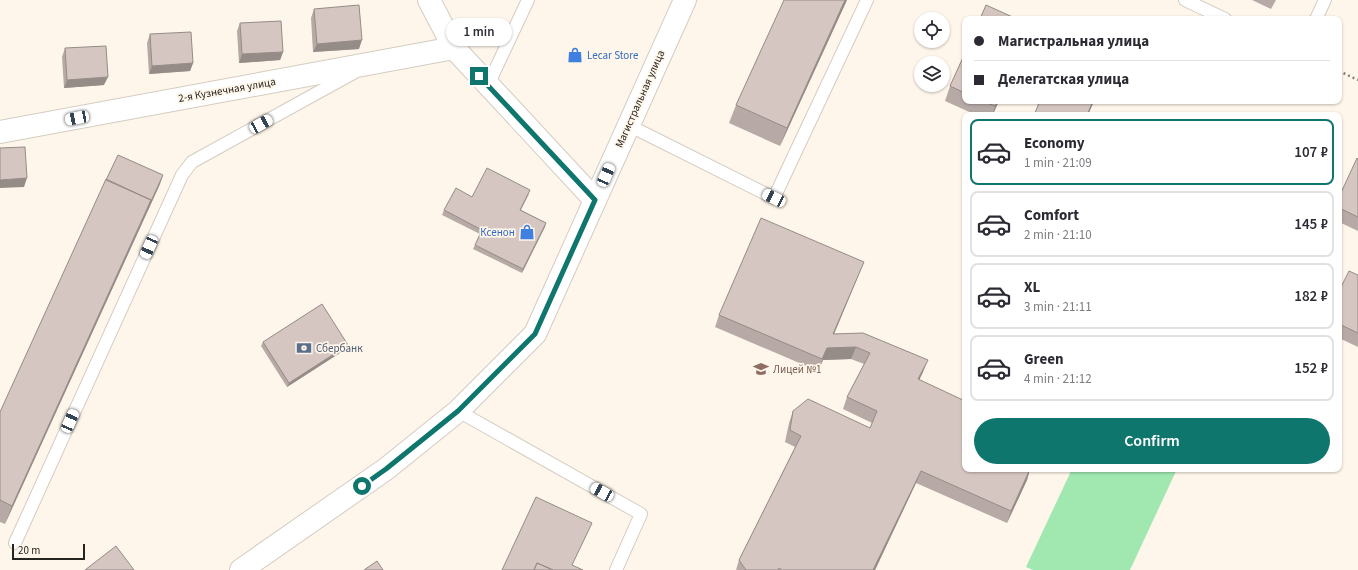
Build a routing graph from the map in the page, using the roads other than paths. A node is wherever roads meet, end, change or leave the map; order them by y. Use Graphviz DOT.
graph roads {
  1 [pos="429,0"];
  2 [pos="528,0"];
  3 [pos="685,0"];
  4 [pos="867,0"];
  5 [pos="1184,0"];
  6 [pos="1326,0"];
  7 [pos="1219,16"];
  8 [pos="1318,16"];
  9 [pos="454,48"];
  10 [pos="370,64"];
  11 [pos="488,85"];
  12 [pos="628,125"];
  13 [pos="0,132"];
  14 [pos="595,200"];
  15 [pos="458,411"];
  16 [pos="15,543"];
  17 [pos="241,570"];
  18 [pos="616,570"];
  1 -- 9 [label="main road"];
  2 -- 11 [label="lane"];
  3 -- 12 [label="main road, Магистральная улица"];
  4 -- 12 [label="lane"];
  5 -- 7 [label="lane"];
  6 -- 8 [label="lane"];
  9 -- 10 [label="main road, 2-я Кузнечная улица"];
  9 -- 11 [label="main road"];
  10 -- 13 [label="main road, 2-я Кузнечная улица"];
  10 -- 16 [label="lane"];
  11 -- 14 [label="main road"];
  12 -- 14 [label="main road, Магистральная улица"];
  14 -- 15 [label="main road, Магистральная улица"];
  15 -- 17 [label="main road, Магистральная улица"];
  15 -- 18 [label="lane"];
}
